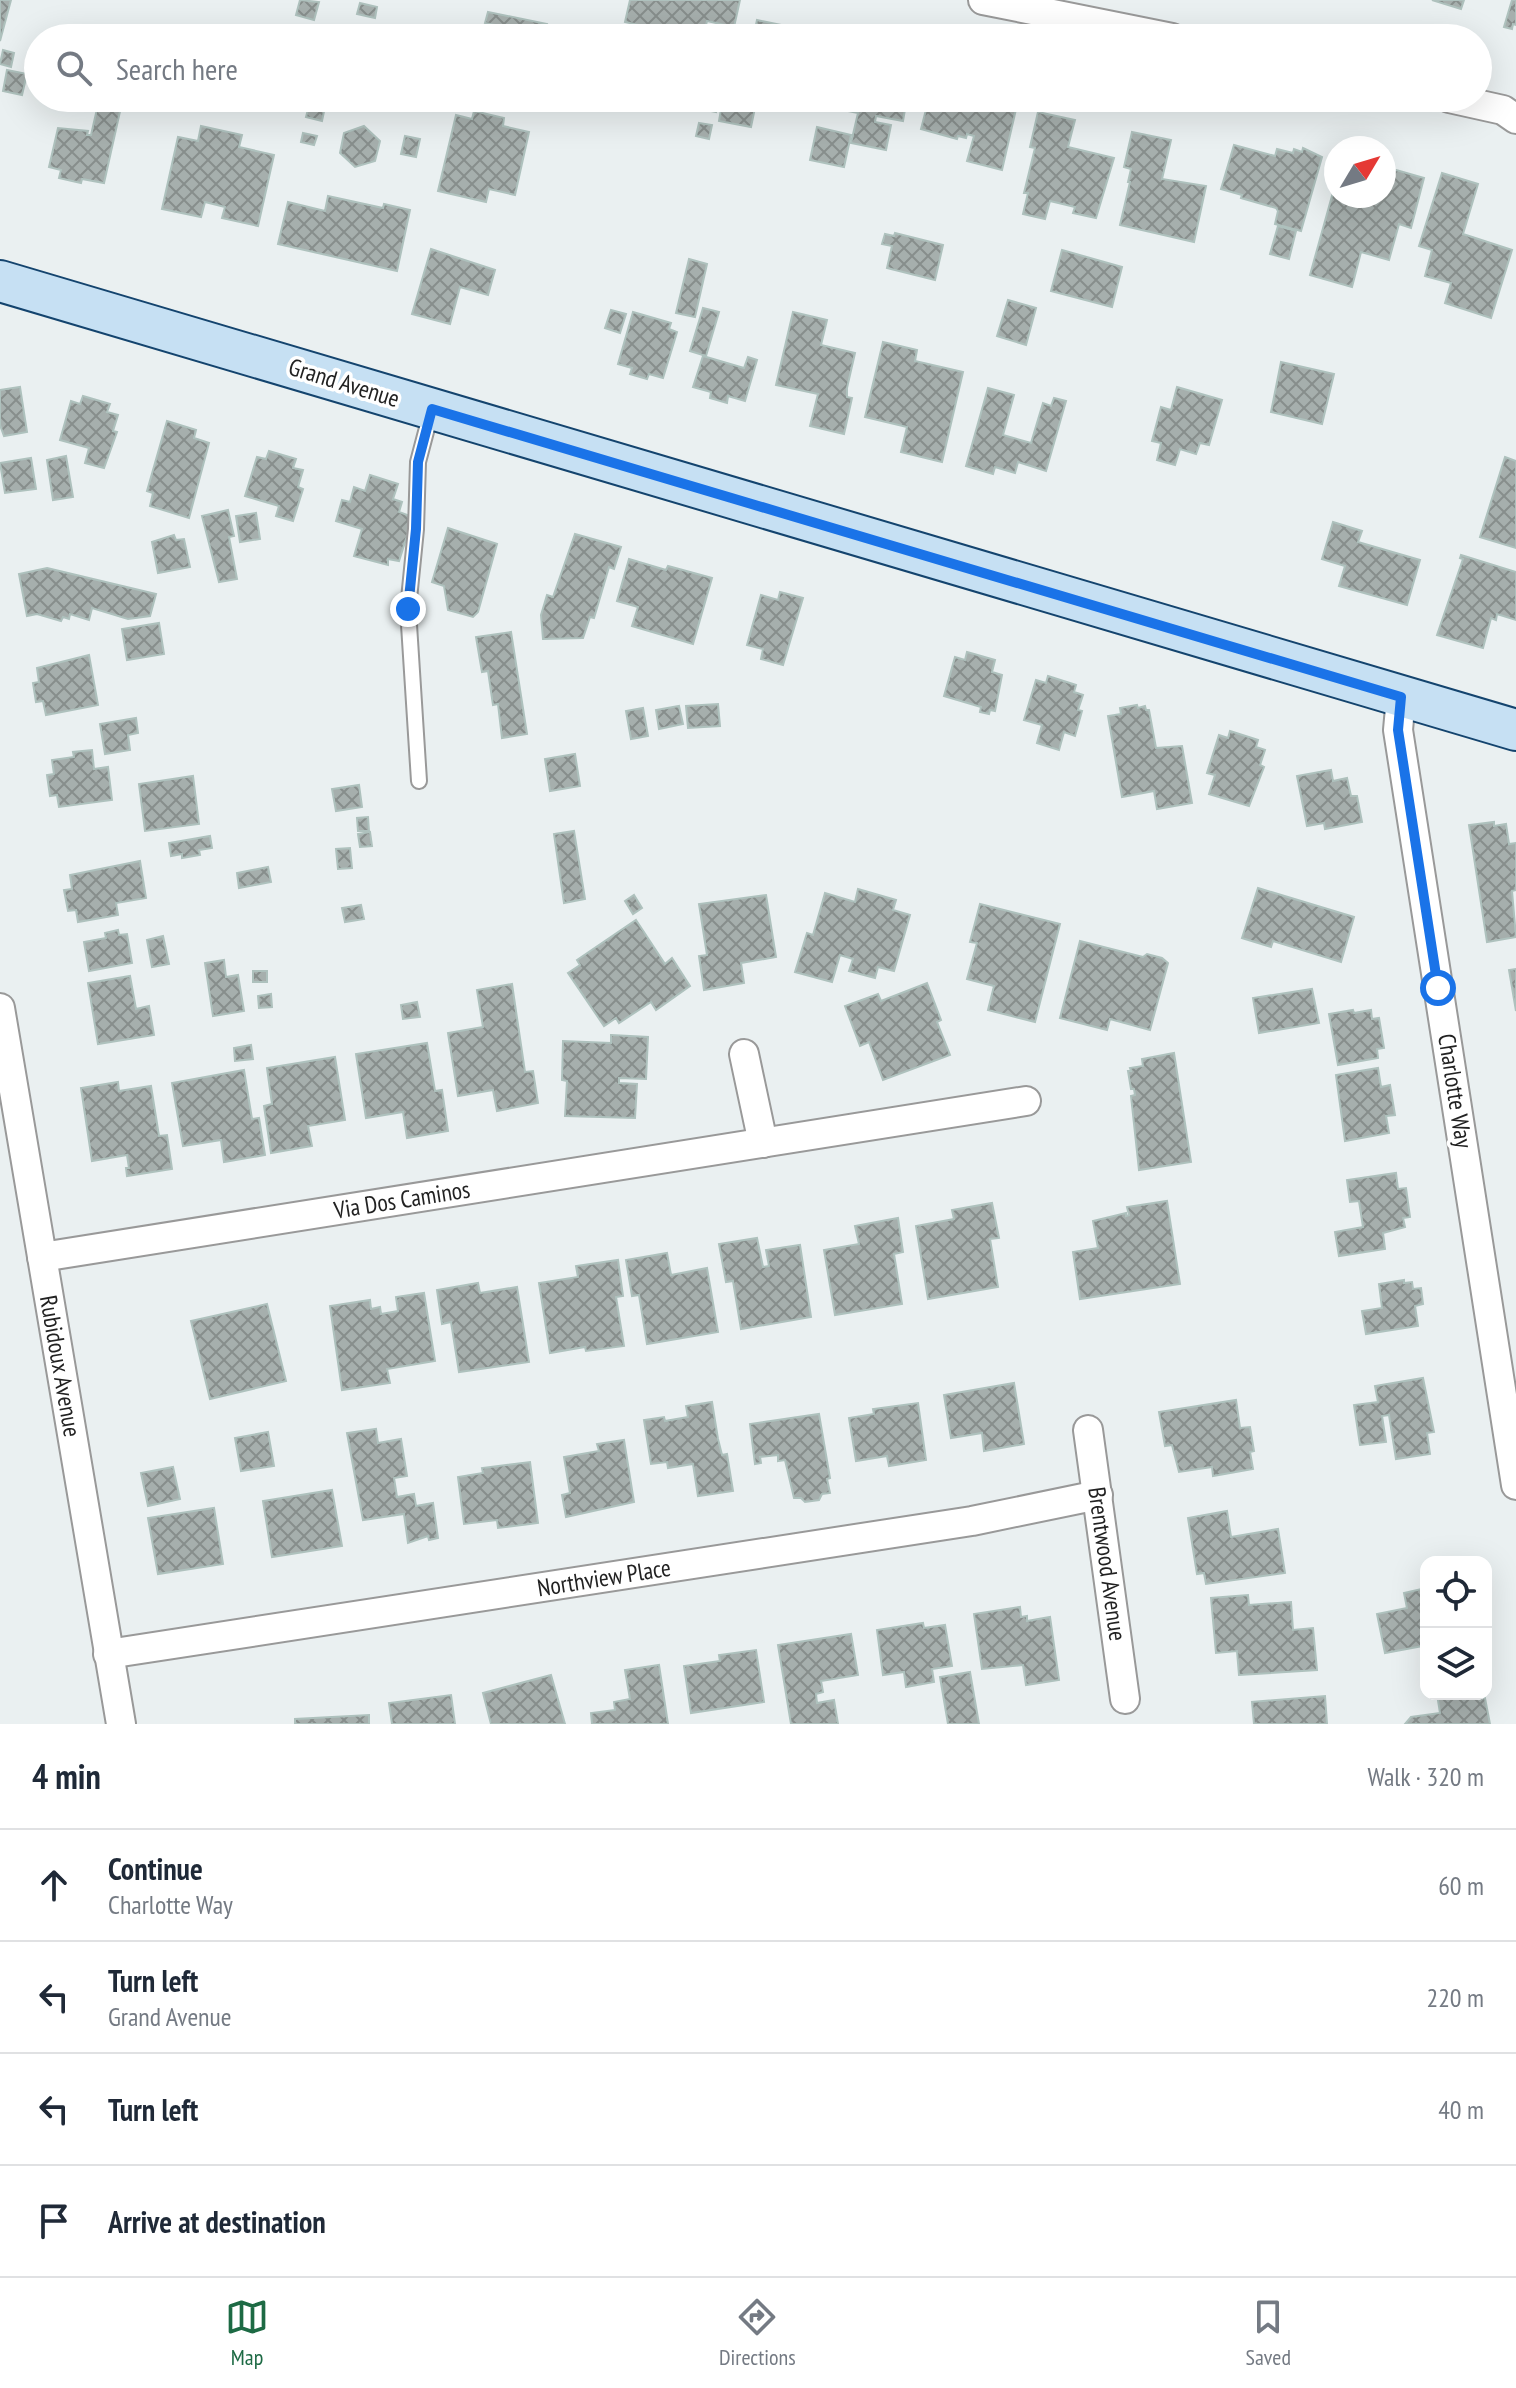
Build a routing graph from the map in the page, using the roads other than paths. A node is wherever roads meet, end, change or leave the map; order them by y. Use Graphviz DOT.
graph roads {
  1 [pos="983,0"];
  2 [pos="1102,24"];
  3 [pos="1492,108"];
  4 [pos="1516,119"];
  5 [pos="0,281"];
  6 [pos="432,409"];
  7 [pos="1401,697"];
  8 [pos="1516,730"];
  9 [pos="419,781"];
  10 [pos="0,1008"];
  11 [pos="744,1054"];
  12 [pos="1026,1101"];
  13 [pos="763,1143"];
  14 [pos="42,1257"];
  15 [pos="1088,1430"];
  16 [pos="1516,1485"];
  17 [pos="1098,1495"];
  18 [pos="108,1654"];
  19 [pos="1125,1699"];
  20 [pos="121,1724"];
  1 -- 2 [label="street"];
  3 -- 4 [label="street"];
  5 -- 6 [label="street, Grand Avenue"];
  6 -- 7 [label="street, Grand Avenue"];
  6 -- 9 [label="lane"];
  7 -- 8 [label="street, Grand Avenue"];
  7 -- 16 [label="street, Charlotte Way"];
  10 -- 14 [label="street, Rubidoux Avenue"];
  11 -- 13 [label="street"];
  12 -- 13 [label="street, Via Dos Caminos"];
  13 -- 14 [label="street, Via Dos Caminos"];
  14 -- 18 [label="street, Rubidoux Avenue"];
  15 -- 17 [label="street, Brentwood Avenue"];
  17 -- 18 [label="street, Northview Place"];
  17 -- 19 [label="street, Brentwood Avenue"];
  18 -- 20 [label="street, Rubidoux Avenue"];
}
